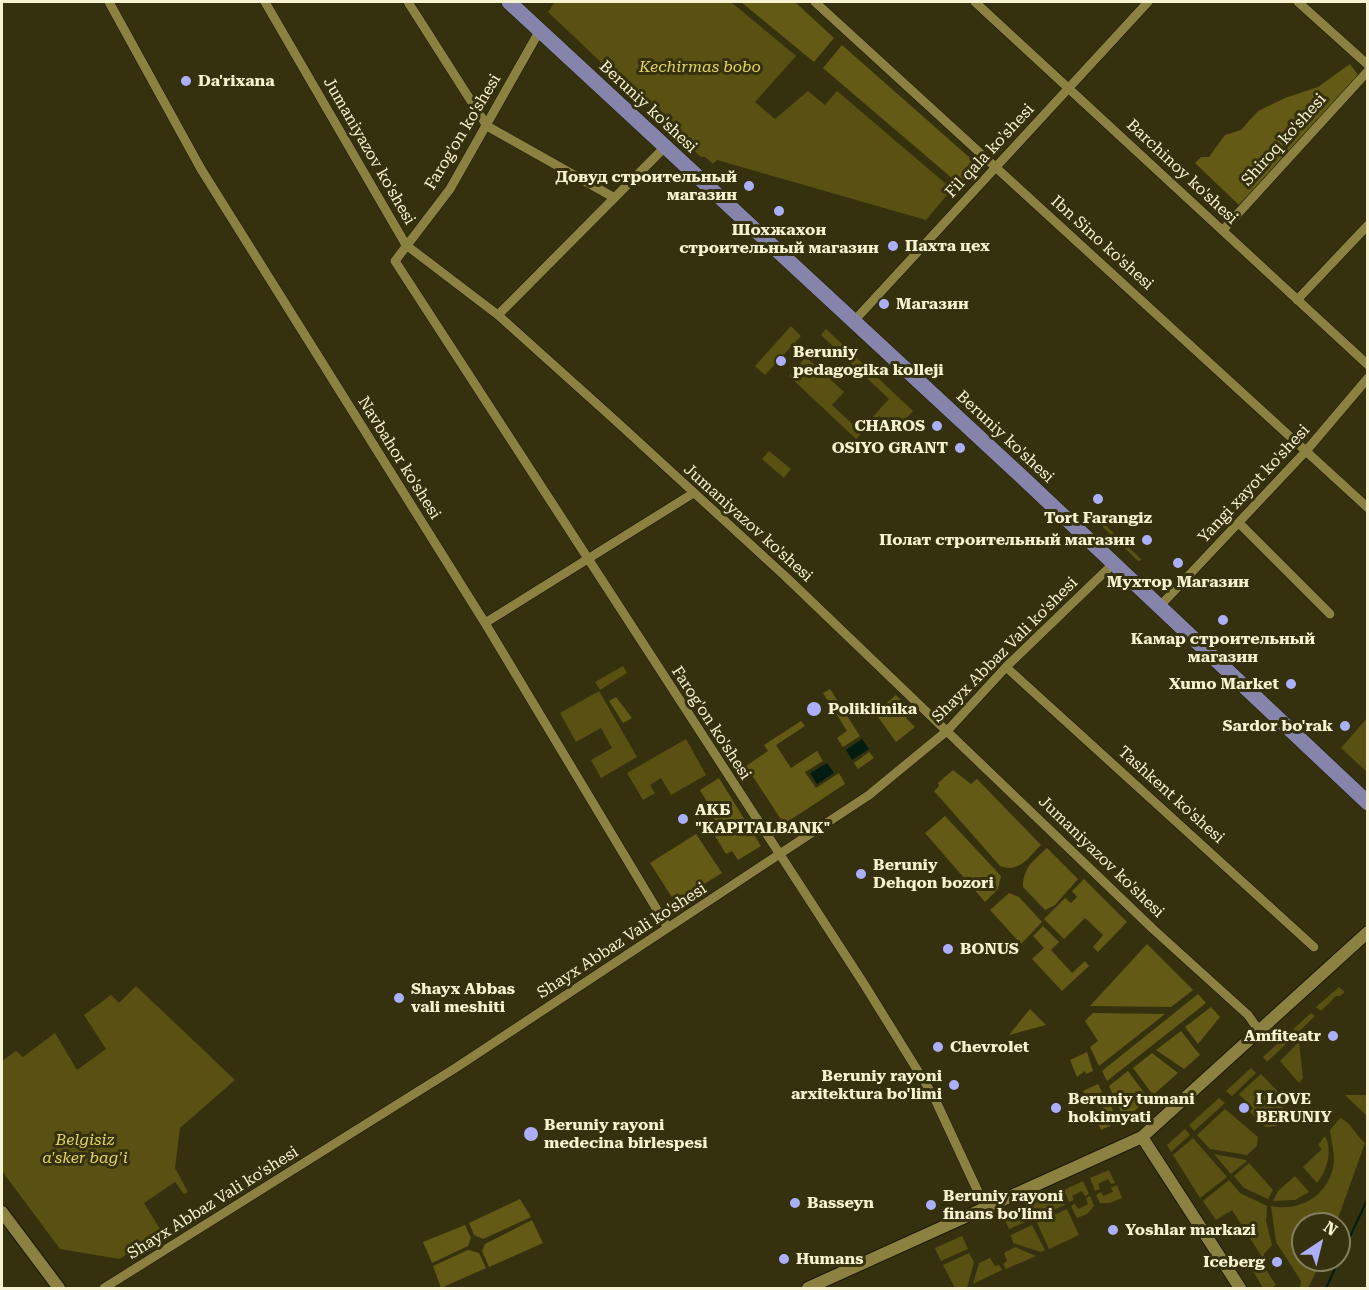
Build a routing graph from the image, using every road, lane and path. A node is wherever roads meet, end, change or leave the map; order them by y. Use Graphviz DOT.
graph roads {
  1 [pos="109,2"];
  2 [pos="265,2"];
  3 [pos="408,2"];
  4 [pos="509,2"];
  5 [pos="815,2"];
  6 [pos="975,2"];
  7 [pos="1147,2"];
  8 [pos="1298,2"];
  9 [pos="540,30"];
  10 [pos="1368,65"];
  11 [pos="1368,71"];
  12 [pos="1069,89"];
  13 [pos="487,126"];
  14 [pos="665,147"];
  15 [pos="995,166"];
  16 [pos="613,198"];
  17 [pos="1368,225"];
  18 [pos="1223,230"];
  19 [pos="406,245"];
  20 [pos="1298,300"];
  21 [pos="498,315"];
  22 [pos="854,321"];
  23 [pos="1368,365"];
  24 [pos="1368,378"];
  25 [pos="1306,451"];
  26 [pos="692,494"];
  27 [pos="1368,507"];
  28 [pos="1239,523"];
  29 [pos="588,559"];
  30 [pos="1114,563"];
  31 [pos="1159,607"];
  32 [pos="1330,614"];
  33 [pos="484,623"];
  34 [pos="1006,667"];
  35 [pos="948,730"];
  36 [pos="1368,803"];
  37 [pos="780,856"];
  38 [pos="668,928"];
  39 [pos="1368,932"];
  40 [pos="1314,947"];
  41 [pos="1260,1032"];
  42 [pos="1142,1137"];
  43 [pos="986,1209"];
  44 [pos="2,1212"];
  45 [pos="59,1288"];
  46 [pos="104,1288"];
  47 [pos="808,1288"];
  48 [pos="1240,1288"];
  1 -- 33 [label="street, Navbahor ko'shesi"];
  2 -- 19 [label="street, Jumaniyazov ko'shesi"];
  3 -- 13 [label="street"];
  4 -- 9 [label="main road, Beruniy ko'shesi"];
  5 -- 15 [label="street, Ibn Sino ko'shesi"];
  6 -- 12 [label="street, Barchinoy ko'shesi"];
  7 -- 12 [label="street, Fil qala ko'shesi"];
  8 -- 10 [label="street"];
  9 -- 13 [label="street, Farog'on ko'shesi"];
  9 -- 14 [label="main road, Beruniy ko'shesi"];
  11 -- 18 [label="street, Shiroq ko'shesi"];
  12 -- 15 [label="street, Fil qala ko'shesi"];
  12 -- 18 [label="street, Barchinoy ko'shesi"];
  13 -- 16 [label="street"];
  13 -- 19 [label="street, Farog'on ko'shesi"];
  14 -- 16 [label="street"];
  14 -- 22 [label="main road, Beruniy ko'shesi"];
  15 -- 22 [label="street, Fil qala ko'shesi"];
  15 -- 25 [label="street, Ibn Sino ko'shesi"];
  16 -- 21 [label="street"];
  17 -- 20 [label="street"];
  18 -- 20 [label="street, Barchinoy ko'shesi"];
  19 -- 21 [label="street, Jumaniyazov ko'shesi"];
  19 -- 29 [label="street, Farog'on ko'shesi"];
  20 -- 23 [label="street, Barchinoy ko'shesi"];
  21 -- 26 [label="street, Jumaniyazov ko'shesi"];
  22 -- 30 [label="main road, Beruniy ko'shesi"];
  24 -- 25 [label="street, Yangi xayot ko'shesi"];
  25 -- 27 [label="street, Ibn Sino ko'shesi"];
  25 -- 28 [label="street, Yangi xayot ko'shesi"];
  26 -- 29 [label="street"];
  26 -- 35 [label="street, Jumaniyazov ko'shesi"];
  28 -- 31 [label="street, Yangi xayot ko'shesi"];
  28 -- 32 [label="street"];
  29 -- 33 [label="street"];
  29 -- 37 [label="street, Farog'on ko'shesi"];
  30 -- 31 [label="main road, Beruniy ko'shesi"];
  30 -- 34 [label="street, Shayx Abbaz Vali ko'shesi"];
  31 -- 36 [label="main road, Beruniy ko'shesi"];
  33 -- 38 [label="street, Navbahor ko'shesi"];
  34 -- 35 [label="street, Shayx Abbaz Vali ko'shesi"];
  34 -- 40 [label="street, Tashkent ko'shesi"];
  35 -- 37 [label="street, Shayx Abbaz Vali ko'shesi"];
  35 -- 41 [label="street, Jumaniyazov ko'shesi"];
  37 -- 38 [label="street, Shayx Abbaz Vali ko'shesi"];
  37 -- 43 [label="street, Farog'on ko'shesi"];
  38 -- 46 [label="street, Shayx Abbaz Vali ko'shesi"];
  39 -- 41 [label="street"];
  41 -- 42 [label="street"];
  42 -- 43 [label="street"];
  42 -- 48 [label="street"];
  43 -- 47 [label="street"];
  44 -- 45 [label="street"];
}
